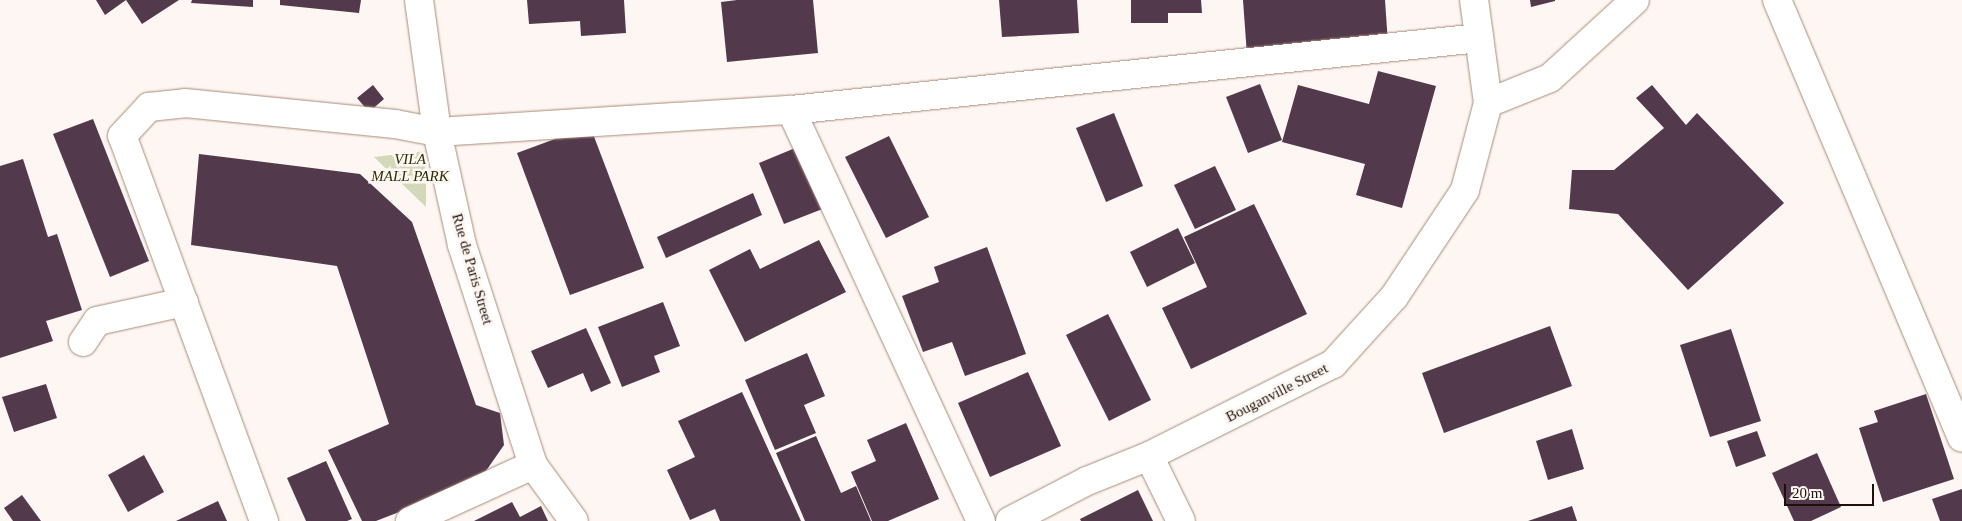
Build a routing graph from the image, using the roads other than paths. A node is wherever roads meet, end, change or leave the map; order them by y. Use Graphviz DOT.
graph roads {
  1 [pos="419,0"];
  2 [pos="1474,0"];
  3 [pos="1635,0"];
  4 [pos="1777,0"];
  5 [pos="1479,38"];
  6 [pos="1488,103"];
  7 [pos="790,110"];
  8 [pos="437,132"];
  9 [pos="184,302"];
  10 [pos="83,342"];
  11 [pos="1962,437"];
  12 [pos="1149,456"];
  13 [pos="533,465"];
  14 [pos="264,521"];
  15 [pos="410,521"];
  16 [pos="574,521"];
  17 [pos="980,521"];
  18 [pos="1010,521"];
  19 [pos="1181,521"];
  1 -- 8 [label="street, Rue de Paris Street"];
  2 -- 5 [label="street, Bouganville Street"];
  3 -- 6 [label="street"];
  4 -- 11 [label="street"];
  5 -- 6 [label="street, Bouganville Street"];
  5 -- 7 [label="street"];
  6 -- 12 [label="street, Bouganville Street"];
  7 -- 8 [label="street"];
  7 -- 17 [label="street"];
  8 -- 9 [label="street"];
  8 -- 13 [label="street, Rue de Paris Street"];
  9 -- 10 [label="street"];
  9 -- 14 [label="street"];
  12 -- 18 [label="street, Bouganville Street"];
  12 -- 19 [label="street"];
  13 -- 15 [label="street"];
  13 -- 16 [label="street, Rue de Paris Street"];
}
